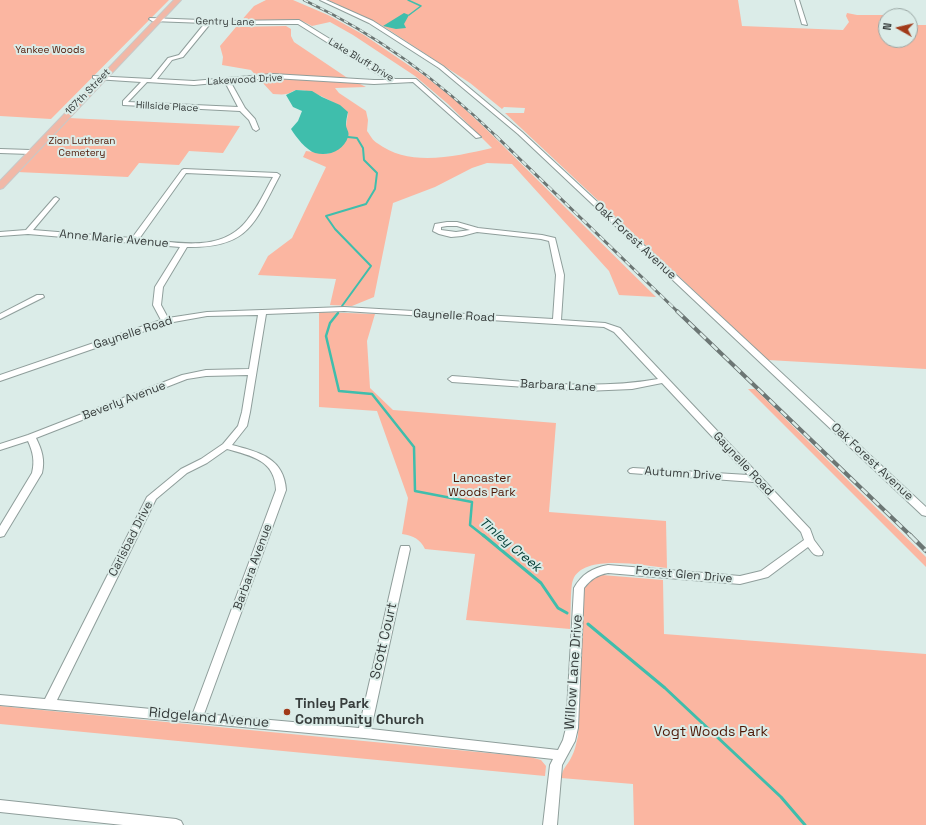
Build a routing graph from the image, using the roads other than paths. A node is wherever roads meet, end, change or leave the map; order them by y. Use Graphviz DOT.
graph roads {
  1 [pos="172,0"];
  2 [pos="178,0"];
  3 [pos="322,0"];
  4 [pos="797,0"];
  5 [pos="920,0"];
  6 [pos="926,0"];
  7 [pos="155,20"];
  8 [pos="299,22"];
  9 [pos="208,23"];
  10 [pos="805,24"];
  11 [pos="98,78"];
  12 [pos="149,80"];
  13 [pos="227,81"];
  14 [pos="395,82"];
  15 [pos="242,109"];
  16 [pos="256,129"];
  17 [pos="478,137"];
  18 [pos="0,151"];
  19 [pos="27,152"];
  20 [pos="0,176"];
  21 [pos="0,186"];
  22 [pos="56,199"];
  23 [pos="476,230"];
  24 [pos="28,232"];
  25 [pos="0,234"];
  26 [pos="135,240"];
  27 [pos="185,245"];
  28 [pos="40,297"];
  29 [pos="263,311"];
  30 [pos="0,317"];
  31 [pos="166,321"];
  32 [pos="557,322"];
  33 [pos="252,372"];
  34 [pos="0,378"];
  35 [pos="452,379"];
  36 [pos="664,380"];
  37 [pos="31,437"];
  38 [pos="226,446"];
  39 [pos="0,447"];
  40 [pos="633,471"];
  41 [pos="756,479"];
  42 [pos="926,513"];
  43 [pos="0,534"];
  44 [pos="809,541"];
  45 [pos="405,549"];
  46 [pos="818,552"];
  47 [pos="579,588"];
  48 [pos="0,700"];
  49 [pos="49,704"];
  50 [pos="197,717"];
  51 [pos="364,733"];
  52 [pos="560,754"];
  53 [pos="0,806"];
  54 [pos="176,825"];
  55 [pos="550,825"];
  1 -- 7 [label="main road, 167th Street"];
  2 -- 7 [label="main road, 167th Street"];
  3 -- 42 [label="street, Oak Forest Avenue"];
  4 -- 10 [label="street"];
  5 -- 6 [label="street"];
  7 -- 9 [label="street, Gentry Lane"];
  7 -- 11 [label="main road, 167th Street"];
  8 -- 9 [label="street, Gentry Lane"];
  8 -- 14 [label="street, Lake Bluff Drive"];
  9 -- 12 [label="street"];
  11 -- 12 [label="street, Lakewood Drive"];
  11 -- 19 [label="main road, 167th Street"];
  12 -- 13 [label="street, Lakewood Drive"];
  12 -- 15 [label="street, Hillside Place"];
  13 -- 14 [label="street, Lakewood Drive"];
  13 -- 15 [label="street"];
  14 -- 17 [label="street, Lake Bluff Drive"];
  15 -- 16 [label="street"];
  18 -- 19 [label="street"];
  19 -- 20 [label="main road, 167th Street"];
  19 -- 21 [label="main road, 167th Street"];
  22 -- 24 [label="street"];
  23 -- 32 [label="street"];
  24 -- 25 [label="street, Anne Marie Avenue"];
  24 -- 26 [label="street, Anne Marie Avenue"];
  26 -- 27 [label="street, Anne Marie Avenue"];
  26 -- 27 [label="street, Anne Marie Avenue"];
  27 -- 31 [label="street"];
  28 -- 30 [label="street"];
  29 -- 31 [label="street, Gaynelle Road"];
  29 -- 32 [label="street, Gaynelle Road"];
  29 -- 33 [label="street, Carlsbad Drive"];
  31 -- 34 [label="street, Gaynelle Road"];
  32 -- 36 [label="street, Gaynelle Road"];
  33 -- 37 [label="street, Beverly Avenue"];
  33 -- 38 [label="street, Carlsbad Drive"];
  35 -- 36 [label="street, Barbara Lane"];
  36 -- 41 [label="street, Gaynelle Road"];
  37 -- 39 [label="street, Beverly Avenue"];
  37 -- 43 [label="street"];
  38 -- 49 [label="street, Carlsbad Drive"];
  38 -- 50 [label="street, Barbara Avenue"];
  40 -- 41 [label="street, Autumn Drive"];
  41 -- 44 [label="street, Gaynelle Road"];
  44 -- 46 [label="street, Gaynelle Road"];
  44 -- 47 [label="street, Forest Glen Drive"];
  45 -- 51 [label="street, Scott Court"];
  47 -- 52 [label="street, Willow Lane Drive"];
  48 -- 49 [label="street, Ridgeland Avenue"];
  49 -- 50 [label="street, Ridgeland Avenue"];
  50 -- 51 [label="street, Ridgeland Avenue"];
  51 -- 52 [label="street, Ridgeland Avenue"];
  52 -- 55 [label="street, Willow Lane Drive"];
  53 -- 54 [label="street"];
}
